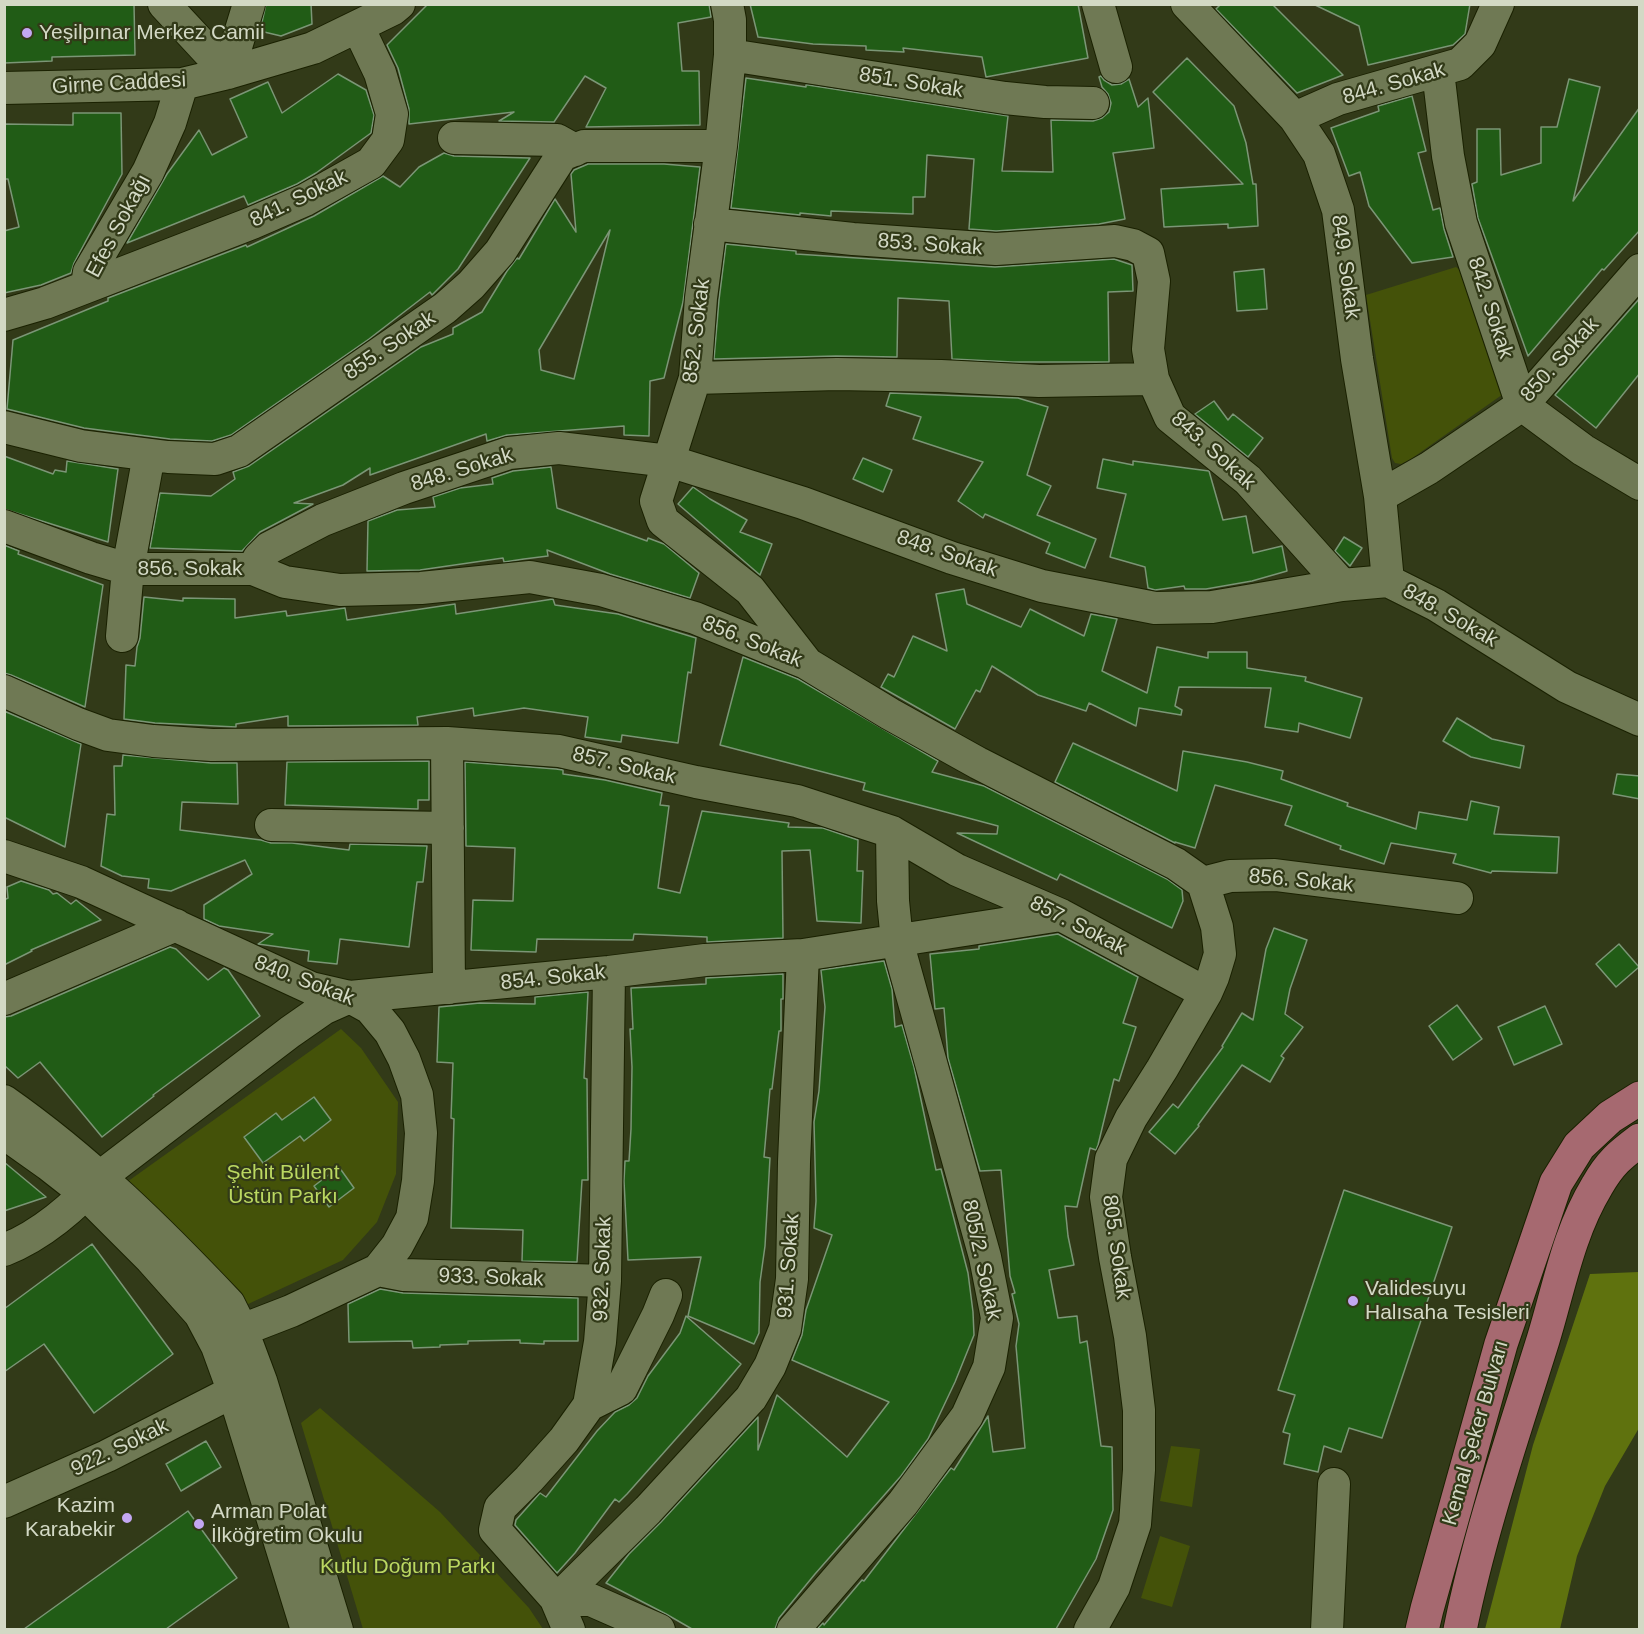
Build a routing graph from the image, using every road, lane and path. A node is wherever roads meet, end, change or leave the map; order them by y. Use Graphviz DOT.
graph roads {
  1 [pos="164,4"];
  2 [pos="249,4"];
  3 [pos="399,4"];
  4 [pos="727,4"];
  5 [pos="1098,4"];
  6 [pos="1186,4"];
  7 [pos="1498,4"];
  8 [pos="358,27"];
  9 [pos="730,55"];
  10 [pos="1116,67"];
  11 [pos="1438,71"];
  12 [pos="228,73"];
  13 [pos="182,84"];
  14 [pos="4,88"];
  15 [pos="1093,102"];
  16 [pos="1295,118"];
  17 [pos="454,138"];
  18 [pos="721,146"];
  19 [pos="575,150"];
  20 [pos="710,224"];
  21 [pos="1148,253"];
  22 [pos="1640,270"];
  23 [pos="87,285"];
  24 [pos="4,315"];
  25 [pos="695,378"];
  26 [pos="1153,379"];
  27 [pos="1522,405"];
  28 [pos="4,428"];
  29 [pos="149,455"];
  30 [pos="669,461"];
  31 [pos="1640,484"];
  32 [pos="1380,496"];
  33 [pos="4,526"];
  34 [pos="128,569"];
  35 [pos="253,569"];
  36 [pos="1388,581"];
  37 [pos="1342,585"];
  38 [pos="122,636"];
  39 [pos="806,663"];
  40 [pos="4,691"];
  41 [pos="1640,720"];
  42 [pos="447,743"];
  43 [pos="271,825"];
  44 [pos="448,828"];
  45 [pos="892,832"];
  46 [pos="4,856"];
  47 [pos="1203,883"];
  48 [pos="1457,898"];
  49 [pos="1061,915"];
  50 [pos="176,925"];
  51 [pos="897,941"];
  52 [pos="803,955"];
  53 [pos="609,972"];
  54 [pos="449,988"];
  55 [pos="1206,993"];
  56 [pos="350,997"];
  57 [pos="4,999"];
  58 [pos="1640,1098"];
  59 [pos="4,1101"];
  60 [pos="4,1133"];
  61 [pos="1640,1140"];
  62 [pos="93,1185"];
  63 [pos="4,1250"];
  64 [pos="378,1270"];
  65 [pos="605,1281"];
  66 [pos="666,1295"];
  67 [pos="242,1330"];
  68 [pos="246,1385"];
  69 [pos="589,1405"];
  70 [pos="1334,1484"];
  71 [pos="4,1502"];
  72 [pos="556,1599"];
  73 [pos="308,1629"];
  74 [pos="337,1629"];
  75 [pos="569,1629"];
  76 [pos="659,1629"];
  77 [pos="793,1629"];
  78 [pos="1090,1629"];
  79 [pos="1327,1629"];
  80 [pos="1422,1629"];
  81 [pos="1460,1629"];
  1 -- 12 [label="street"];
  2 -- 12 [label="street"];
  3 -- 8 [label="street, Girne Caddesi"];
  4 -- 9 [label="street, 852. Sokak"];
  5 -- 10 [label="street"];
  6 -- 16 [label="street, 849. Sokak"];
  7 -- 11 [label="street, 844. Sokak"];
  8 -- 12 [label="street, Girne Caddesi"];
  8 -- 23 [label="street, 841. Sokak"];
  9 -- 15 [label="street, 851. Sokak"];
  9 -- 18 [label="street, 852. Sokak"];
  11 -- 16 [label="street, 844. Sokak"];
  11 -- 27 [label="street, 842. Sokak"];
  12 -- 13 [label="street, Girne Caddesi"];
  13 -- 14 [label="street, Girne Caddesi"];
  13 -- 23 [label="street, Efes Sokağı"];
  16 -- 32 [label="street, 849. Sokak"];
  17 -- 19 [label="street"];
  18 -- 19 [label="street"];
  18 -- 20 [label="street, 852. Sokak"];
  19 -- 29 [label="street, 855. Sokak"];
  20 -- 21 [label="street, 853. Sokak"];
  20 -- 25 [label="street, 852. Sokak"];
  21 -- 26 [label="street, 843. Sokak"];
  22 -- 27 [label="street, 850. Sokak"];
  23 -- 24 [label="street, Efes Sokağı"];
  25 -- 26 [label="street"];
  25 -- 30 [label="street, 852. Sokak"];
  26 -- 37 [label="street, 843. Sokak"];
  27 -- 31 [label="street"];
  27 -- 32 [label="street, 850. Sokak"];
  28 -- 29 [label="street, 855. Sokak"];
  29 -- 34 [label="street"];
  30 -- 35 [label="street, 848. Sokak"];
  30 -- 37 [label="street, 848. Sokak"];
  30 -- 39 [label="street, 852. Sokak"];
  32 -- 36 [label="street, 849. Sokak"];
  33 -- 34 [label="street, 856. Sokak"];
  34 -- 35 [label="street, 856. Sokak"];
  34 -- 38 [label="street"];
  35 -- 39 [label="street, 856. Sokak"];
  36 -- 37 [label="street, 848. Sokak"];
  36 -- 41 [label="street, 848. Sokak"];
  39 -- 47 [label="street, 856. Sokak"];
  40 -- 42 [label="street, 857. Sokak"];
  42 -- 44 [label="street"];
  42 -- 45 [label="street, 857. Sokak"];
  43 -- 44 [label="street"];
  44 -- 54 [label="street"];
  45 -- 49 [label="street, 857. Sokak"];
  45 -- 51 [label="street, 805/2. Sokak"];
  46 -- 50 [label="street, 840. Sokak"];
  47 -- 48 [label="street, 856. Sokak"];
  47 -- 55 [label="street, 805. Sokak"];
  49 -- 51 [label="street, 854. Sokak"];
  49 -- 55 [label="street, 857. Sokak"];
  50 -- 56 [label="street, 840. Sokak"];
  50 -- 57 [label="street"];
  51 -- 52 [label="street, 854. Sokak"];
  51 -- 77 [label="street, 805/2. Sokak"];
  52 -- 53 [label="street, 854. Sokak"];
  52 -- 72 [label="street, 931. Sokak"];
  53 -- 54 [label="street, 854. Sokak"];
  53 -- 65 [label="street, 932. Sokak"];
  54 -- 56 [label="street, 854. Sokak"];
  55 -- 78 [label="street, 805. Sokak"];
  56 -- 62 [label="street, 854. Sokak"];
  56 -- 64 [label="street, 840. Sokak"];
  58 -- 80 [label="main road, Kemal Şeker Bulvarı"];
  59 -- 62 [label="street"];
  60 -- 62 [label="street"];
  61 -- 81 [label="main road, Kemal Şeker Bulvarı"];
  62 -- 63 [label="street, 854. Sokak"];
  62 -- 67 [label="street"];
  62 -- 68 [label="street"];
  64 -- 65 [label="street, 933. Sokak"];
  64 -- 67 [label="street, 840. Sokak"];
  65 -- 69 [label="street, 932. Sokak"];
  66 -- 69 [label="street"];
  67 -- 68 [label="street"];
  68 -- 71 [label="street, 922. Sokak"];
  68 -- 73 [label="street"];
  68 -- 74 [label="street"];
  69 -- 72 [label="street, 932. Sokak"];
  70 -- 79 [label="street"];
  72 -- 75 [label="street"];
  72 -- 76 [label="street"];
}
